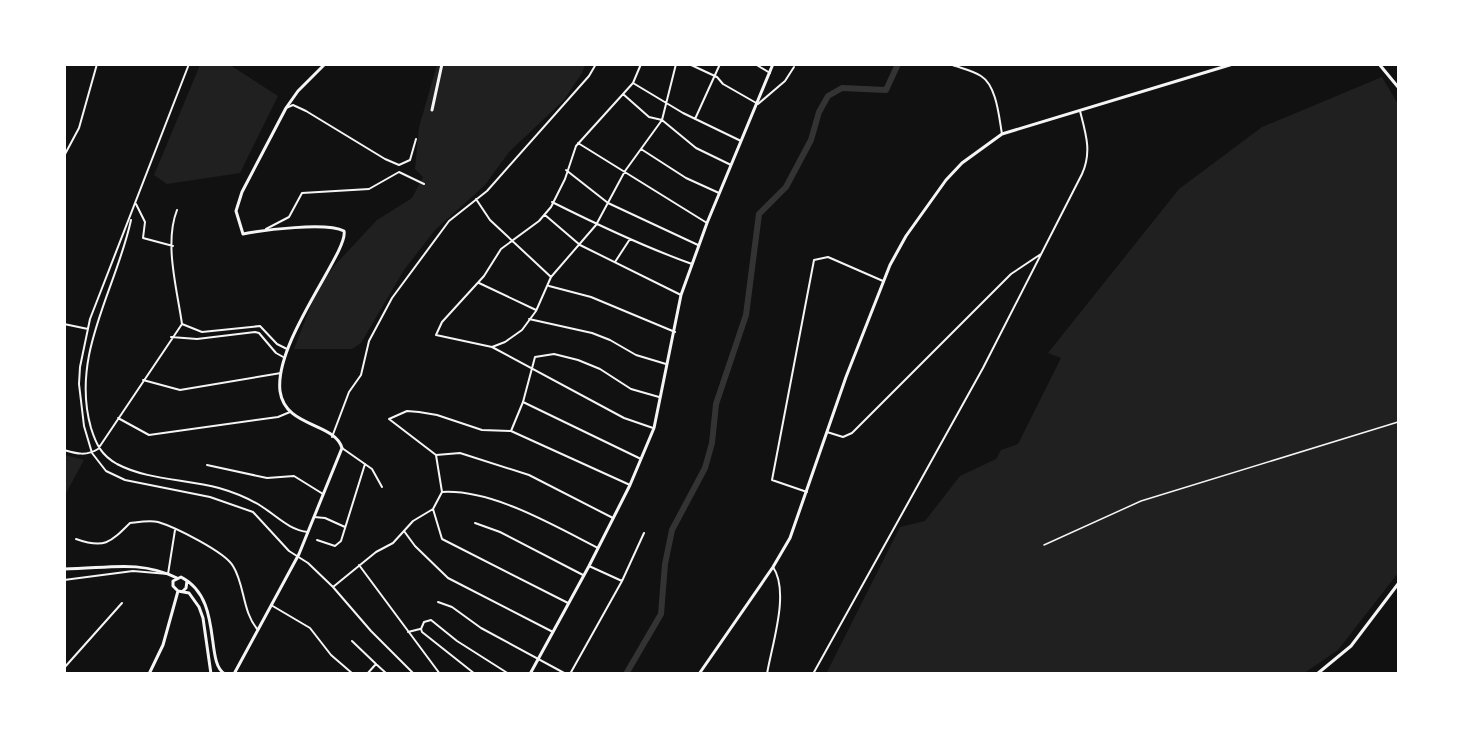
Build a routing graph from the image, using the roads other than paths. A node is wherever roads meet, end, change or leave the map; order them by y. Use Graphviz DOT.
graph roads {
  1 [pos="97,64"];
  2 [pos="189,64"];
  3 [pos="325,64"];
  4 [pos="442,64"];
  5 [pos="596,64"];
  6 [pos="641,64"];
  7 [pos="676,64"];
  8 [pos="689,64"];
  9 [pos="720,64"];
  10 [pos="755,64"];
  11 [pos="773,64"];
  12 [pos="950,64"];
  13 [pos="1233,64"];
  14 [pos="1379,64"];
  15 [pos="794,67"];
  16 [pos="770,73"];
  17 [pos="714,76"];
  18 [pos="633,83"];
  19 [pos="1398,87"];
  20 [pos="623,94"];
  21 [pos="665,102"];
  22 [pos="758,104"];
  23 [pos="286,108"];
  24 [pos="432,110"];
  25 [pos="1080,110"];
  26 [pos="695,119"];
  27 [pos="662,120"];
  28 [pos="1002,134"];
  29 [pos="416,139"];
  30 [pos="741,141"];
  31 [pos="578,143"];
  32 [pos="641,148"];
  33 [pos="64,156"];
  34 [pos="731,165"];
  35 [pos="566,170"];
  36 [pos="625,171"];
  37 [pos="424,184"];
  38 [pos="719,193"];
  39 [pos="476,199"];
  40 [pos="552,202"];
  41 [pos="608,203"];
  42 [pos="136,204"];
  43 [pos="177,210"];
  44 [pos="132,214"];
  45 [pos="544,215"];
  46 [pos="707,223"];
  47 [pos="596,225"];
  48 [pos="261,231"];
  49 [pos="630,238"];
  50 [pos="511,239"];
  51 [pos="580,245"];
  52 [pos="698,245"];
  53 [pos="173,246"];
  54 [pos="1042,253"];
  55 [pos="615,262"];
  56 [pos="692,264"];
  57 [pos="551,277"];
  58 [pos="883,281"];
  59 [pos="479,283"];
  60 [pos="549,286"];
  61 [pos="681,295"];
  62 [pos="536,310"];
  63 [pos="529,319"];
  64 [pos="64,324"];
  65 [pos="182,324"];
  66 [pos="88,329"];
  67 [pos="675,332"];
  68 [pos="171,338"];
  69 [pos="492,347"];
  70 [pos="287,349"];
  71 [pos="285,358"];
  72 [pos="666,364"];
  73 [pos="531,369"];
  74 [pos="281,373"];
  75 [pos="143,380"];
  76 [pos="660,397"];
  77 [pos="523,402"];
  78 [pos="290,412"];
  79 [pos="118,418"];
  80 [pos="1398,422"];
  81 [pos="654,428"];
  82 [pos="511,430"];
  83 [pos="827,432"];
  84 [pos="332,437"];
  85 [pos="342,448"];
  86 [pos="98,449"];
  87 [pos="64,450"];
  88 [pos="92,453"];
  89 [pos="436,455"];
  90 [pos="641,459"];
  91 [pos="365,464"];
  92 [pos="207,465"];
  93 [pos="630,485"];
  94 [pos="382,487"];
  95 [pos="442,492"];
  96 [pos="807,492"];
  97 [pos="324,494"];
  98 [pos="433,509"];
  99 [pos="314,517"];
  100 [pos="613,518"];
  101 [pos="475,523"];
  102 [pos="346,528"];
  103 [pos="175,530"];
  104 [pos="404,531"];
  105 [pos="308,532"];
  106 [pos="644,533"];
  107 [pos="76,539"];
  108 [pos="317,540"];
  109 [pos="1044,545"];
  110 [pos="598,548"];
  111 [pos="297,557"];
  112 [pos="359,565"];
  113 [pos="589,566"];
  114 [pos="773,567"];
  115 [pos="64,569"];
  116 [pos="168,574"];
  117 [pos="584,576"];
  118 [pos="177,578"];
  119 [pos="64,580"];
  120 [pos="187,581"];
  121 [pos="622,581"];
  122 [pos="1398,584"];
  123 [pos="333,587"];
  124 [pos="180,591"];
  125 [pos="438,602"];
  126 [pos="122,603"];
  127 [pos="569,604"];
  128 [pos="271,605"];
  129 [pos="421,629"];
  130 [pos="258,630"];
  131 [pos="408,632"];
  132 [pos="553,633"];
  133 [pos="352,641"];
  134 [pos="538,659"];
  135 [pos="375,664"];
  136 [pos="64,668"];
  137 [pos="437,670"];
  138 [pos="234,673"];
  139 [pos="148,674"];
  140 [pos="211,674"];
  141 [pos="225,674"];
  142 [pos="353,674"];
  143 [pos="367,674"];
  144 [pos="387,674"];
  145 [pos="414,674"];
  146 [pos="434,674"];
  147 [pos="440,674"];
  148 [pos="475,674"];
  149 [pos="509,674"];
  150 [pos="530,674"];
  151 [pos="568,674"];
  152 [pos="699,674"];
  153 [pos="767,674"];
  154 [pos="813,674"];
  155 [pos="1317,674"];
  1 -- 33 [label="street"];
  2 -- 42 [label="street"];
  3 -- 23 [label="street"];
  4 -- 24 [label="street"];
  5 -- 39 [label="street"];
  6 -- 18 [label="street"];
  7 -- 21 [label="street"];
  8 -- 17 [label="street"];
  9 -- 17 [label="street"];
  10 -- 16 [label="street"];
  11 -- 16 [label="street"];
  12 -- 28 [label="street"];
  13 -- 25 [label="street"];
  14 -- 19 [label="street"];
  15 -- 22 [label="street"];
  16 -- 22 [label="street"];
  17 -- 22 [label="street"];
  17 -- 26 [label="street"];
  18 -- 20 [label="street"];
  18 -- 21 [label="street"];
  20 -- 27 [label="street"];
  20 -- 31 [label="street"];
  21 -- 26 [label="street"];
  21 -- 27 [label="street"];
  22 -- 30 [label="street"];
  23 -- 29 [label="street"];
  23 -- 48 [label="street"];
  25 -- 28 [label="street"];
  25 -- 54 [label="street"];
  26 -- 30 [label="street"];
  27 -- 32 [label="street"];
  27 -- 34 [label="street"];
  28 -- 58 [label="street"];
  30 -- 34 [label="street"];
  31 -- 35 [label="street"];
  31 -- 36 [label="street"];
  32 -- 36 [label="street"];
  32 -- 38 [label="street"];
  34 -- 38 [label="street"];
  35 -- 40 [label="street"];
  35 -- 41 [label="street"];
  36 -- 41 [label="street"];
  36 -- 46 [label="street"];
  37 -- 48 [label="street"];
  38 -- 46 [label="street"];
  39 -- 50 [label="street"];
  39 -- 84 [label="street"];
  40 -- 45 [label="street"];
  40 -- 47 [label="street"];
  41 -- 47 [label="street"];
  41 -- 52 [label="street"];
  42 -- 44 [label="street"];
  42 -- 53 [label="street"];
  43 -- 53 [label="street"];
  44 -- 66 [label="street"];
  44 -- 86 [label="street"];
  45 -- 50 [label="street"];
  45 -- 51 [label="street"];
  46 -- 52 [label="street"];
  47 -- 49 [label="street"];
  47 -- 51 [label="street"];
  48 -- 70 [label="street"];
  49 -- 55 [label="street"];
  49 -- 56 [label="street"];
  50 -- 57 [label="street"];
  50 -- 59 [label="street"];
  51 -- 55 [label="street"];
  51 -- 57 [label="street"];
  52 -- 56 [label="street"];
  53 -- 65 [label="street"];
  54 -- 83 [label="street"];
  54 -- 154 [label="street"];
  55 -- 61 [label="street"];
  56 -- 61 [label="street"];
  57 -- 60 [label="street"];
  58 -- 83 [label="street"];
  58 -- 96 [label="street"];
  59 -- 62 [label="street"];
  59 -- 69 [label="street"];
  60 -- 62 [label="street"];
  60 -- 67 [label="street"];
  61 -- 67 [label="street"];
  62 -- 63 [label="street"];
  63 -- 69 [label="street"];
  63 -- 72 [label="street"];
  64 -- 66 [label="street"];
  65 -- 68 [label="street"];
  65 -- 70 [label="street"];
  66 -- 88 [label="street"];
  67 -- 72 [label="street"];
  68 -- 71 [label="street"];
  68 -- 75 [label="street"];
  69 -- 73 [label="street"];
  70 -- 71 [label="street"];
  71 -- 74 [label="street"];
  72 -- 76 [label="street"];
  73 -- 76 [label="street"];
  73 -- 77 [label="street"];
  73 -- 81 [label="street"];
  74 -- 75 [label="street"];
  74 -- 78 [label="street"];
  75 -- 79 [label="street"];
  76 -- 81 [label="street"];
  77 -- 82 [label="street"];
  77 -- 90 [label="street"];
  78 -- 79 [label="street"];
  78 -- 84 [label="street"];
  79 -- 86 [label="street"];
  80 -- 109 [label="lane"];
  81 -- 90 [label="street"];
  82 -- 89 [label="street"];
  82 -- 93 [label="street"];
  83 -- 96 [label="street"];
  84 -- 85 [label="street"];
  85 -- 91 [label="street"];
  85 -- 97 [label="street"];
  86 -- 88 [label="street"];
  86 -- 105 [label="street"];
  87 -- 88 [label="street"];
  88 -- 111 [label="street"];
  89 -- 95 [label="street"];
  89 -- 100 [label="street"];
  90 -- 93 [label="street"];
  91 -- 94 [label="street"];
  91 -- 102 [label="street"];
  92 -- 97 [label="street"];
  93 -- 100 [label="street"];
  95 -- 98 [label="street"];
  95 -- 110 [label="street"];
  96 -- 114 [label="street"];
  97 -- 99 [label="street"];
  98 -- 104 [label="street"];
  98 -- 127 [label="street"];
  99 -- 102 [label="street"];
  99 -- 105 [label="street"];
  100 -- 110 [label="street"];
  101 -- 117 [label="street"];
  102 -- 108 [label="street"];
  103 -- 107 [label="street"];
  103 -- 116 [label="street"];
  103 -- 130 [label="street"];
  104 -- 112 [label="street"];
  104 -- 132 [label="street"];
  105 -- 111 [label="street"];
  106 -- 121 [label="street"];
  110 -- 113 [label="street"];
  111 -- 123 [label="street"];
  111 -- 128 [label="street"];
  112 -- 123 [label="street"];
  112 -- 131 [label="street"];
  113 -- 117 [label="street"];
  113 -- 121 [label="street"];
  114 -- 152 [label="street"];
  114 -- 153 [label="street"];
  115 -- 116 [label="street"];
  116 -- 118 [label="street"];
  116 -- 119 [label="street"];
  117 -- 127 [label="street"];
  118 -- 120 [label="street"];
  118 -- 124 [label="street"];
  120 -- 124 [label="street"];
  120 -- 141 [label="street"];
  121 -- 151 [label="street"];
  122 -- 155 [label="street"];
  123 -- 145 [label="street"];
  124 -- 139 [label="street"];
  124 -- 140 [label="street"];
  125 -- 134 [label="street"];
  126 -- 136 [label="street"];
  127 -- 132 [label="street"];
  128 -- 130 [label="street"];
  128 -- 142 [label="street"];
  129 -- 131 [label="street"];
  129 -- 148 [label="street"];
  129 -- 149 [label="street"];
  130 -- 138 [label="street"];
  131 -- 137 [label="street"];
  132 -- 134 [label="street"];
  133 -- 135 [label="street"];
  134 -- 150 [label="street"];
  134 -- 151 [label="street"];
  135 -- 143 [label="street"];
  135 -- 144 [label="street"];
  137 -- 146 [label="street"];
  137 -- 147 [label="street"];
}
